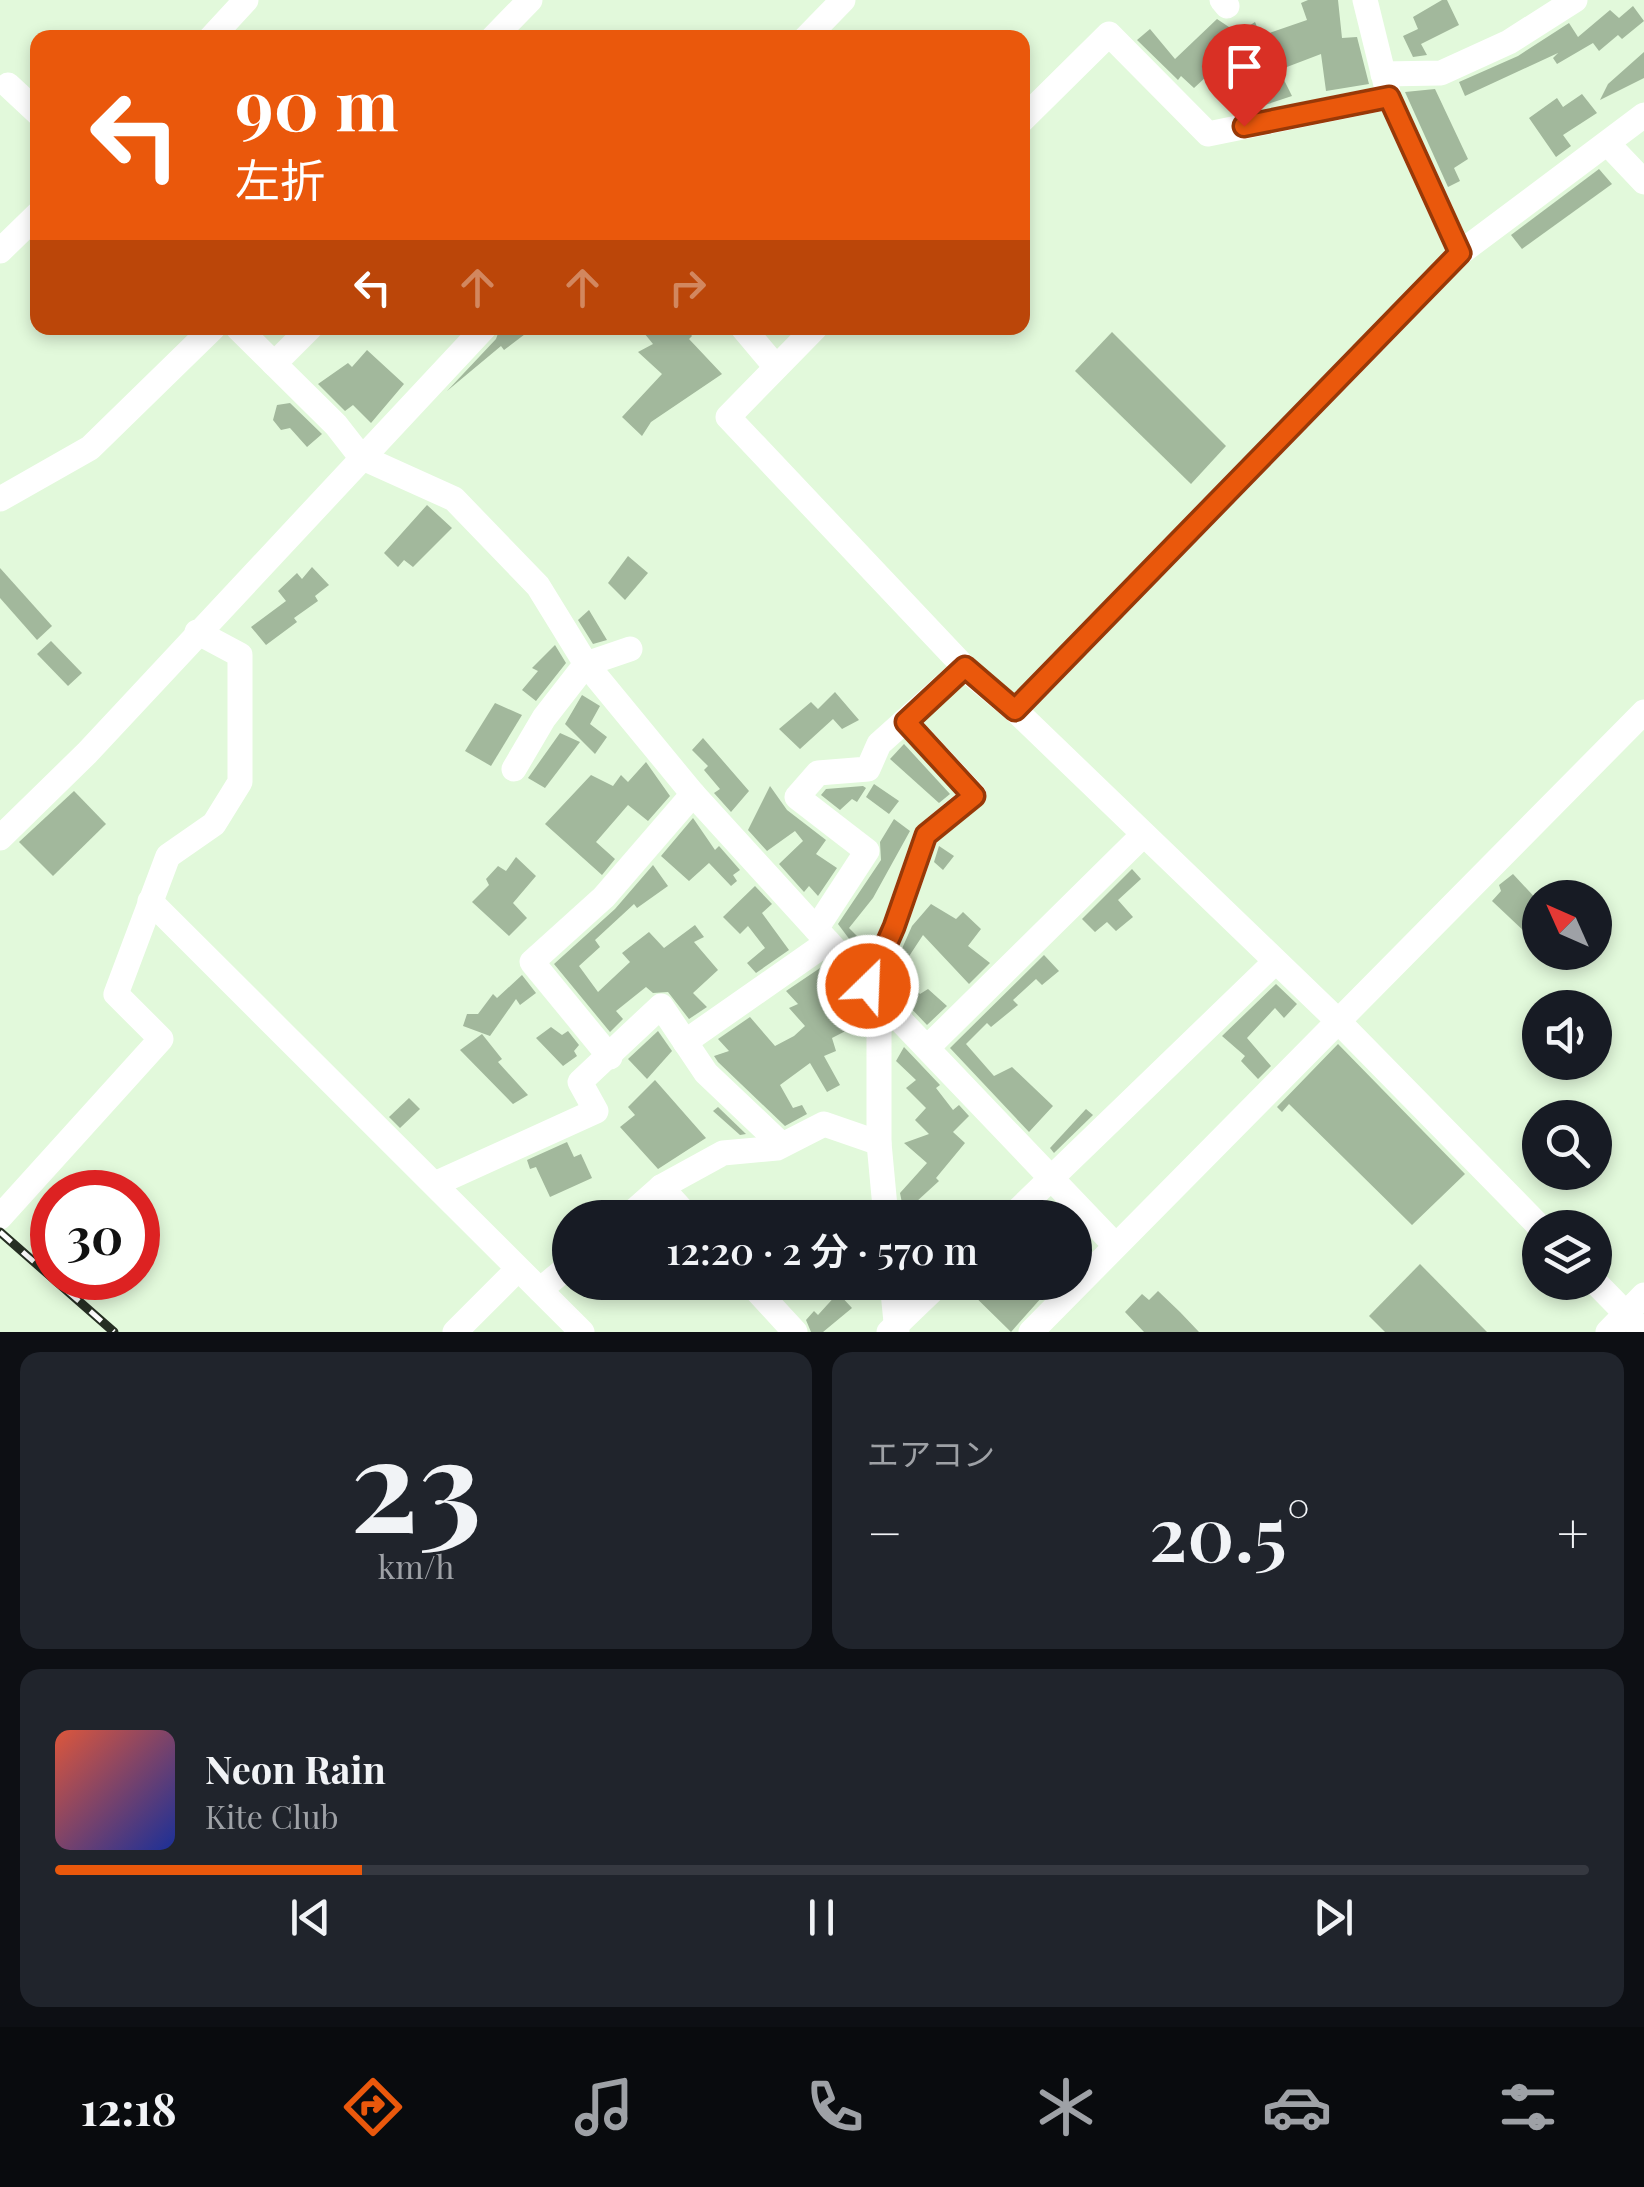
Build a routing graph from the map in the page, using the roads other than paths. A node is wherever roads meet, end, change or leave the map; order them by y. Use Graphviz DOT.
graph roads {
  1 [pos="246,0"];
  2 [pos="530,0"];
  3 [pos="844,0"];
  4 [pos="1365,0"];
  5 [pos="1575,0"];
  6 [pos="218,30"];
  7 [pos="501,30"];
  8 [pos="814,30"];
  9 [pos="8,85"];
  10 [pos="1386,86"];
  11 [pos="30,106"];
  12 [pos="1030,112"];
  13 [pos="1644,115"];
  14 [pos="1608,144"];
  15 [pos="1644,182"];
  16 [pos="30,222"];
  17 [pos="0,251"];
  18 [pos="1460,253"];
  19 [pos="206,335"];
  20 [pos="245,335"];
  21 [pos="303,335"];
  22 [pos="477,335"];
  23 [pos="749,335"];
  24 [pos="808,335"];
  25 [pos="274,364"];
  26 [pos="776,366"];
  27 [pos="361,457"];
  28 [pos="0,500"];
  29 [pos="197,632"];
  30 [pos="630,649"];
  31 [pos="586,664"];
  32 [pos="965,667"];
  33 [pos="1015,710"];
  34 [pos="1644,712"];
  35 [pos="906,722"];
  36 [pos="514,769"];
  37 [pos="693,794"];
  38 [pos="1143,835"];
  39 [pos="0,838"];
  40 [pos="150,901"];
  41 [pos="822,936"];
  42 [pos="1274,963"];
  43 [pos="873,992"];
  44 [pos="1336,1020"];
  45 [pos="685,1042"];
  46 [pos="926,1048"];
  47 [pos="610,1057"];
  48 [pos="879,1143"];
  49 [pos="782,1146"];
  50 [pos="1052,1178"];
  51 [pos="435,1184"];
  52 [pos="662,1187"];
  53 [pos="647,1200"];
  54 [pos="673,1200"];
  55 [pos="884,1200"];
  56 [pos="1029,1200"];
  57 [pos="1523,1210"];
  58 [pos="0,1217"];
  59 [pos="1115,1245"];
  60 [pos="518,1268"];
  61 [pos="552,1280"];
  62 [pos="540,1290"];
  63 [pos="1612,1299"];
  64 [pos="765,1300"];
  65 [pos="893,1300"];
  66 [pos="923,1300"];
  67 [pos="1630,1318"];
  68 [pos="894,1330"];
  69 [pos="456,1332"];
  70 [pos="582,1332"];
  71 [pos="794,1332"];
  72 [pos="1032,1332"];
  1 -- 6 [label="street"];
  2 -- 7 [label="street"];
  3 -- 8 [label="street"];
  4 -- 10 [label="street"];
  5 -- 10 [label="street"];
  9 -- 11 [label="street"];
  10 -- 12 [label="street"];
  10 -- 18 [label="street"];
  13 -- 14 [label="street"];
  14 -- 15 [label="street"];
  14 -- 18 [label="street"];
  16 -- 17 [label="street"];
  18 -- 33 [label="street"];
  19 -- 28 [label="street"];
  20 -- 25 [label="street"];
  21 -- 25 [label="street"];
  22 -- 27 [label="street"];
  23 -- 26 [label="street"];
  24 -- 26 [label="street"];
  25 -- 27 [label="street"];
  26 -- 32 [label="street"];
  27 -- 29 [label="street"];
  27 -- 31 [label="street"];
  29 -- 39 [label="street"];
  29 -- 40 [label="street"];
  30 -- 31 [label="street"];
  31 -- 36 [label="street"];
  31 -- 37 [label="street"];
  32 -- 33 [label="street"];
  32 -- 35 [label="street"];
  33 -- 38 [label="street"];
  34 -- 44 [label="street"];
  35 -- 41 [label="street"];
  35 -- 43 [label="street"];
  37 -- 41 [label="street"];
  37 -- 47 [label="street"];
  38 -- 42 [label="street"];
  38 -- 46 [label="street"];
  40 -- 51 [label="street"];
  40 -- 58 [label="street"];
  41 -- 43 [label="street"];
  41 -- 45 [label="street"];
  42 -- 44 [label="street"];
  42 -- 50 [label="street"];
  43 -- 46 [label="street"];
  43 -- 48 [label="street"];
  44 -- 57 [label="street"];
  44 -- 59 [label="street"];
  45 -- 47 [label="street"];
  45 -- 49 [label="street"];
  46 -- 50 [label="street"];
  47 -- 51 [label="street"];
  48 -- 49 [label="street"];
  48 -- 55 [label="street"];
  49 -- 52 [label="street"];
  50 -- 56 [label="street"];
  50 -- 59 [label="street"];
  51 -- 60 [label="street"];
  52 -- 53 [label="street"];
  52 -- 54 [label="street"];
  59 -- 72 [label="street"];
  60 -- 62 [label="street"];
  60 -- 69 [label="street"];
  61 -- 62 [label="street"];
  62 -- 70 [label="street"];
  63 -- 67 [label="street"];
  64 -- 71 [label="street"];
  65 -- 68 [label="street"];
  66 -- 68 [label="street"];
}
